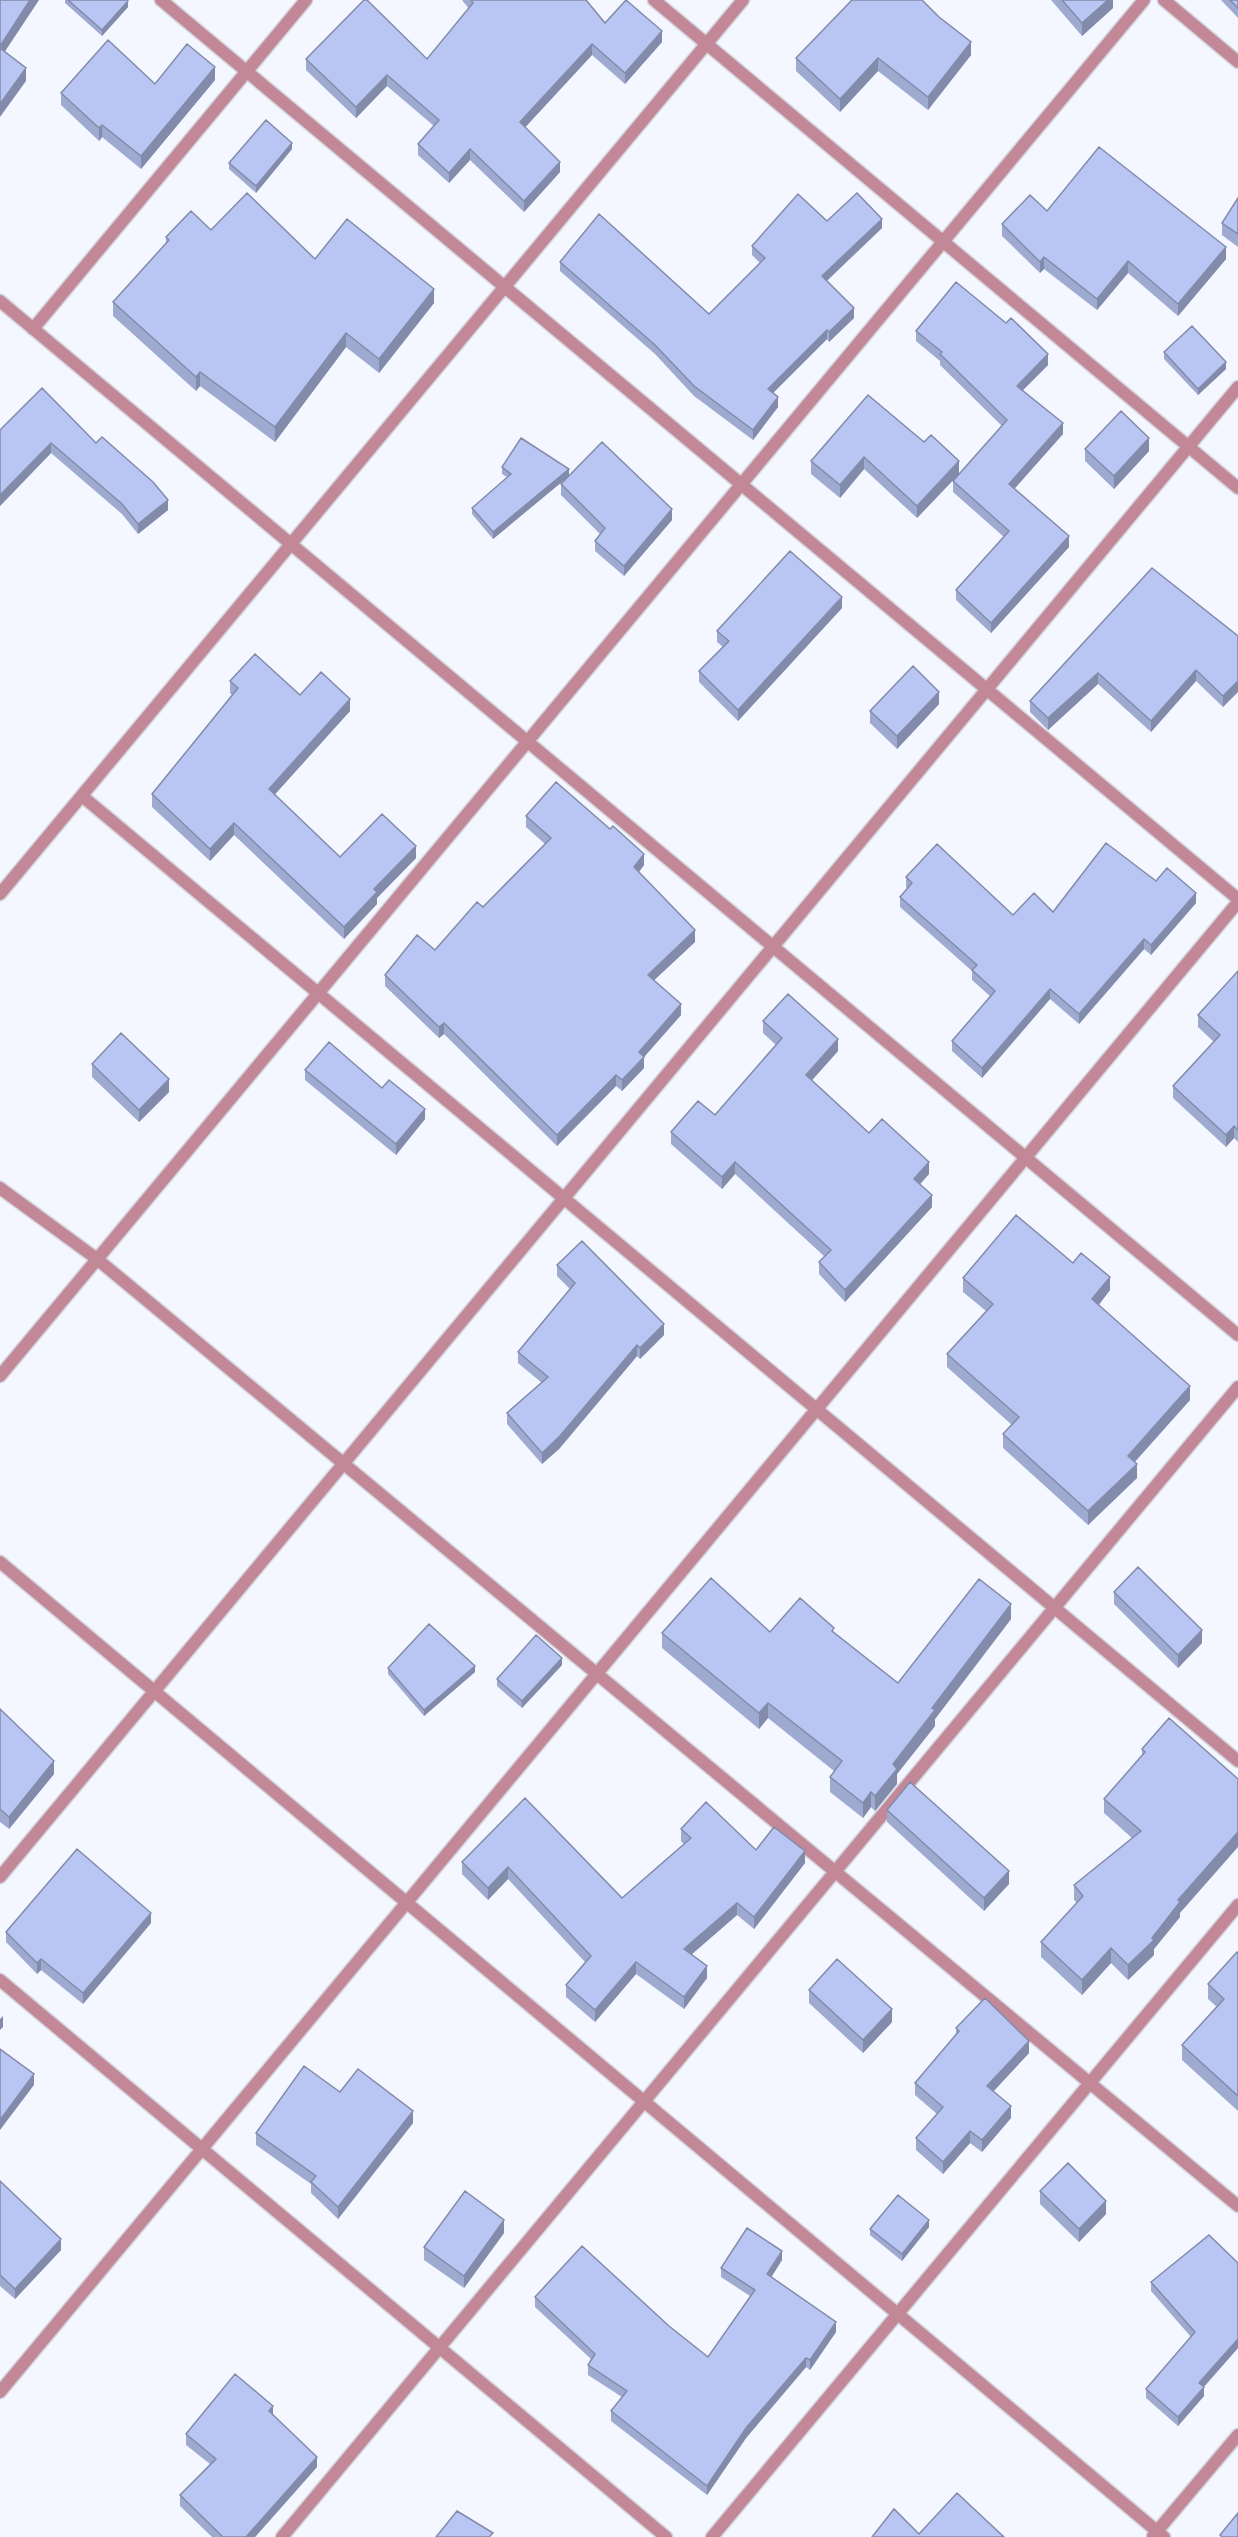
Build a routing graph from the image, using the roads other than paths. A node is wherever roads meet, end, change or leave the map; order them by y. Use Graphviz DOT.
graph roads {
  1 [pos="161,0"];
  2 [pos="306,0"];
  3 [pos="654,0"];
  4 [pos="743,0"];
  5 [pos="1143,0"];
  6 [pos="1164,0"];
  7 [pos="706,44"];
  8 [pos="1238,62"];
  9 [pos="247,71"];
  10 [pos="943,241"];
  11 [pos="505,286"];
  12 [pos="0,301"];
  13 [pos="33,329"];
  14 [pos="1238,387"];
  15 [pos="1188,446"];
  16 [pos="741,484"];
  17 [pos="1238,488"];
  18 [pos="290,544"];
  19 [pos="987,689"];
  20 [pos="528,742"];
  21 [pos="82,796"];
  22 [pos="0,894"];
  23 [pos="1238,900"];
  24 [pos="773,947"];
  25 [pos="319,994"];
  26 [pos="1026,1158"];
  27 [pos="0,1188"];
  28 [pos="564,1199"];
  29 [pos="97,1259"];
  30 [pos="1238,1335"];
  31 [pos="0,1376"];
  32 [pos="1238,1387"];
  33 [pos="817,1410"];
  34 [pos="344,1463"];
  35 [pos="0,1562"];
  36 [pos="1055,1608"];
  37 [pos="597,1674"];
  38 [pos="154,1691"];
  39 [pos="1238,1761"];
  40 [pos="836,1871"];
  41 [pos="0,1876"];
  42 [pos="407,1902"];
  43 [pos="1238,1905"];
  44 [pos="0,1980"];
  45 [pos="1090,2083"];
  46 [pos="645,2100"];
  47 [pos="202,2149"];
  48 [pos="1238,2206"];
  49 [pos="899,2313"];
  50 [pos="440,2347"];
  51 [pos="0,2392"];
  52 [pos="1238,2435"];
  53 [pos="1158,2535"];
  54 [pos="282,2537"];
  55 [pos="666,2537"];
  56 [pos="712,2537"];
  1 -- 9 [label="street"];
  2 -- 9 [label="street"];
  3 -- 7 [label="street"];
  4 -- 7 [label="street"];
  5 -- 10 [label="street"];
  6 -- 8 [label="street"];
  7 -- 10 [label="street"];
  7 -- 11 [label="street"];
  9 -- 11 [label="street"];
  9 -- 13 [label="street"];
  10 -- 15 [label="street"];
  10 -- 16 [label="street"];
  11 -- 16 [label="street"];
  11 -- 18 [label="street"];
  12 -- 13 [label="street"];
  13 -- 18 [label="street"];
  14 -- 15 [label="street"];
  15 -- 17 [label="street"];
  15 -- 19 [label="street"];
  16 -- 19 [label="street"];
  16 -- 20 [label="street"];
  18 -- 20 [label="street"];
  18 -- 21 [label="street"];
  19 -- 23 [label="street"];
  19 -- 24 [label="street"];
  20 -- 24 [label="street"];
  20 -- 25 [label="street"];
  21 -- 22 [label="street"];
  21 -- 25 [label="street"];
  23 -- 26 [label="street"];
  24 -- 26 [label="street"];
  24 -- 28 [label="street"];
  25 -- 28 [label="street"];
  25 -- 29 [label="street"];
  26 -- 30 [label="street"];
  26 -- 33 [label="street"];
  27 -- 29 [label="street"];
  28 -- 33 [label="street"];
  28 -- 34 [label="street"];
  29 -- 31 [label="street"];
  29 -- 34 [label="street"];
  32 -- 36 [label="street"];
  33 -- 36 [label="street"];
  33 -- 37 [label="street"];
  34 -- 37 [label="street"];
  34 -- 38 [label="street"];
  35 -- 38 [label="street"];
  36 -- 39 [label="street"];
  36 -- 40 [label="street"];
  37 -- 40 [label="street"];
  37 -- 42 [label="street"];
  38 -- 41 [label="street"];
  38 -- 42 [label="street"];
  40 -- 45 [label="street"];
  40 -- 46 [label="street"];
  42 -- 46 [label="street"];
  42 -- 47 [label="street"];
  43 -- 45 [label="street"];
  44 -- 47 [label="street"];
  45 -- 48 [label="street"];
  45 -- 49 [label="street"];
  46 -- 49 [label="street"];
  46 -- 50 [label="street"];
  47 -- 50 [label="street"];
  47 -- 51 [label="street"];
  49 -- 53 [label="street"];
  49 -- 56 [label="street"];
  50 -- 54 [label="street"];
  50 -- 55 [label="street"];
  52 -- 53 [label="street"];
}
